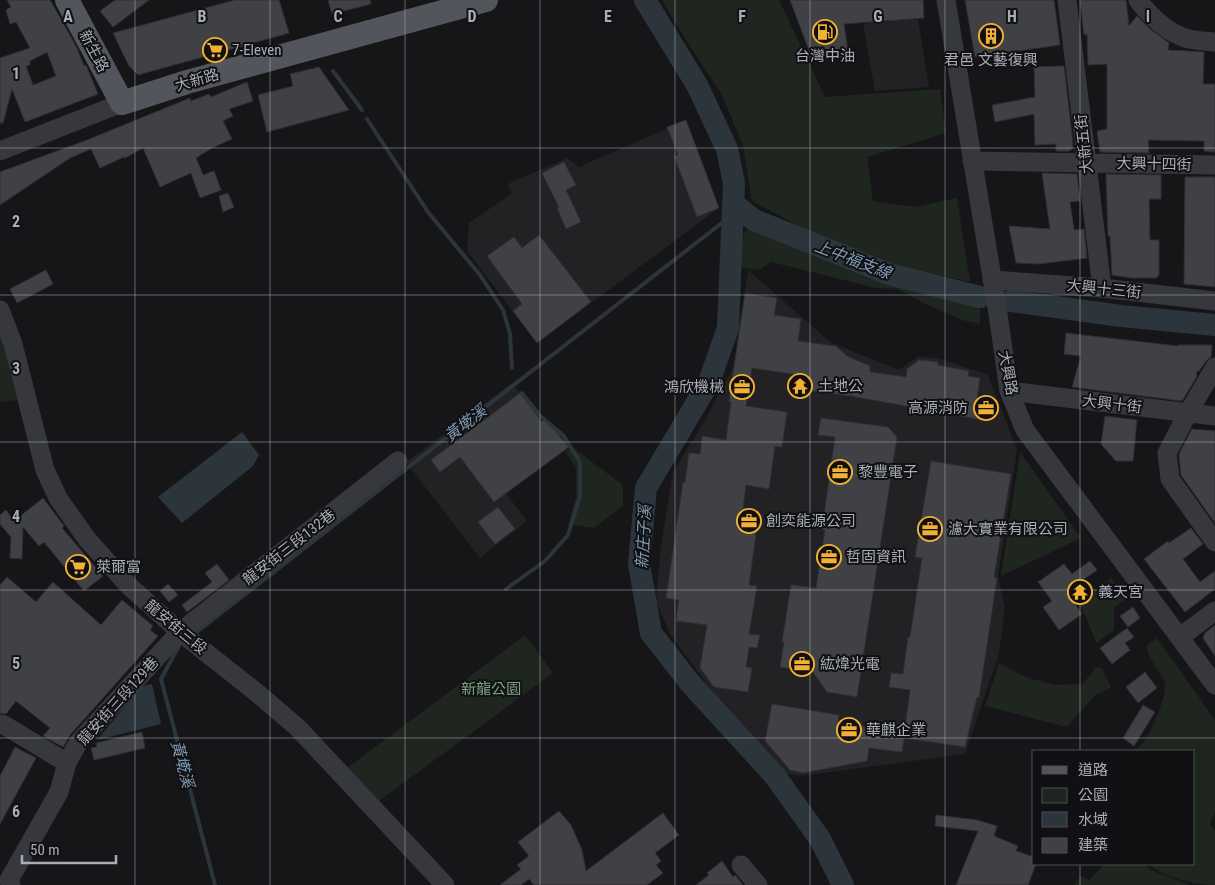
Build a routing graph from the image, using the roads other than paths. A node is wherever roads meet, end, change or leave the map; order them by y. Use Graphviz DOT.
graph roads {
  1 [pos="67,0"];
  2 [pos="83,0"];
  3 [pos="486,0"];
  4 [pos="946,0"];
  5 [pos="1067,0"];
  6 [pos="1138,0"];
  7 [pos="1215,42"];
  8 [pos="128,101"];
  9 [pos="0,151"];
  10 [pos="972,161"];
  11 [pos="1087,163"];
  12 [pos="1215,165"];
  13 [pos="992,280"];
  14 [pos="1102,288"];
  15 [pos="1215,301"];
  16 [pos="0,310"];
  17 [pos="1215,367"];
  18 [pos="1009,391"];
  19 [pos="1188,413"];
  20 [pos="1215,416"];
  21 [pos="398,461"];
  22 [pos="1215,542"];
  23 [pos="1215,611"];
  24 [pos="180,632"];
  25 [pos="1180,637"];
  26 [pos="1215,685"];
  27 [pos="0,724"];
  28 [pos="67,763"];
  29 [pos="741,865"];
  30 [pos="10,883"];
  31 [pos="445,885"];
  32 [pos="758,885"];
  1 -- 8 [label="main road, 新生路"];
  2 -- 8 [label="main road, 新生路"];
  3 -- 8 [label="main road, 大新路"];
  4 -- 10 [label="street, 大興路"];
  5 -- 11 [label="street, 大新五街"];
  6 -- 7 [label="street"];
  8 -- 9 [label="street, 大新路"];
  10 -- 11 [label="street, 大興十四街"];
  10 -- 13 [label="street, 大興路"];
  11 -- 12 [label="street, 大興十四街"];
  11 -- 14 [label="street, 大新五街"];
  13 -- 14 [label="street, 大興十三街"];
  13 -- 18 [label="street, 大興路"];
  14 -- 15 [label="street, 大興十三街"];
  16 -- 24 [label="street, 龍安街三段"];
  17 -- 19 [label="street"];
  18 -- 19 [label="street, 大興十街"];
  18 -- 25 [label="street, 大興路"];
  19 -- 20 [label="street, 大興十街"];
  19 -- 22 [label="street"];
  21 -- 24 [label="street, 龍安街三段132巷"];
  23 -- 25 [label="street"];
  24 -- 28 [label="street, 龍安街三段129巷"];
  24 -- 31 [label="street, 龍安街三段"];
  25 -- 26 [label="street, 大興路"];
  27 -- 28 [label="street"];
  28 -- 30 [label="street, 龍安街三段129巷"];
  29 -- 32 [label="street"];
}
